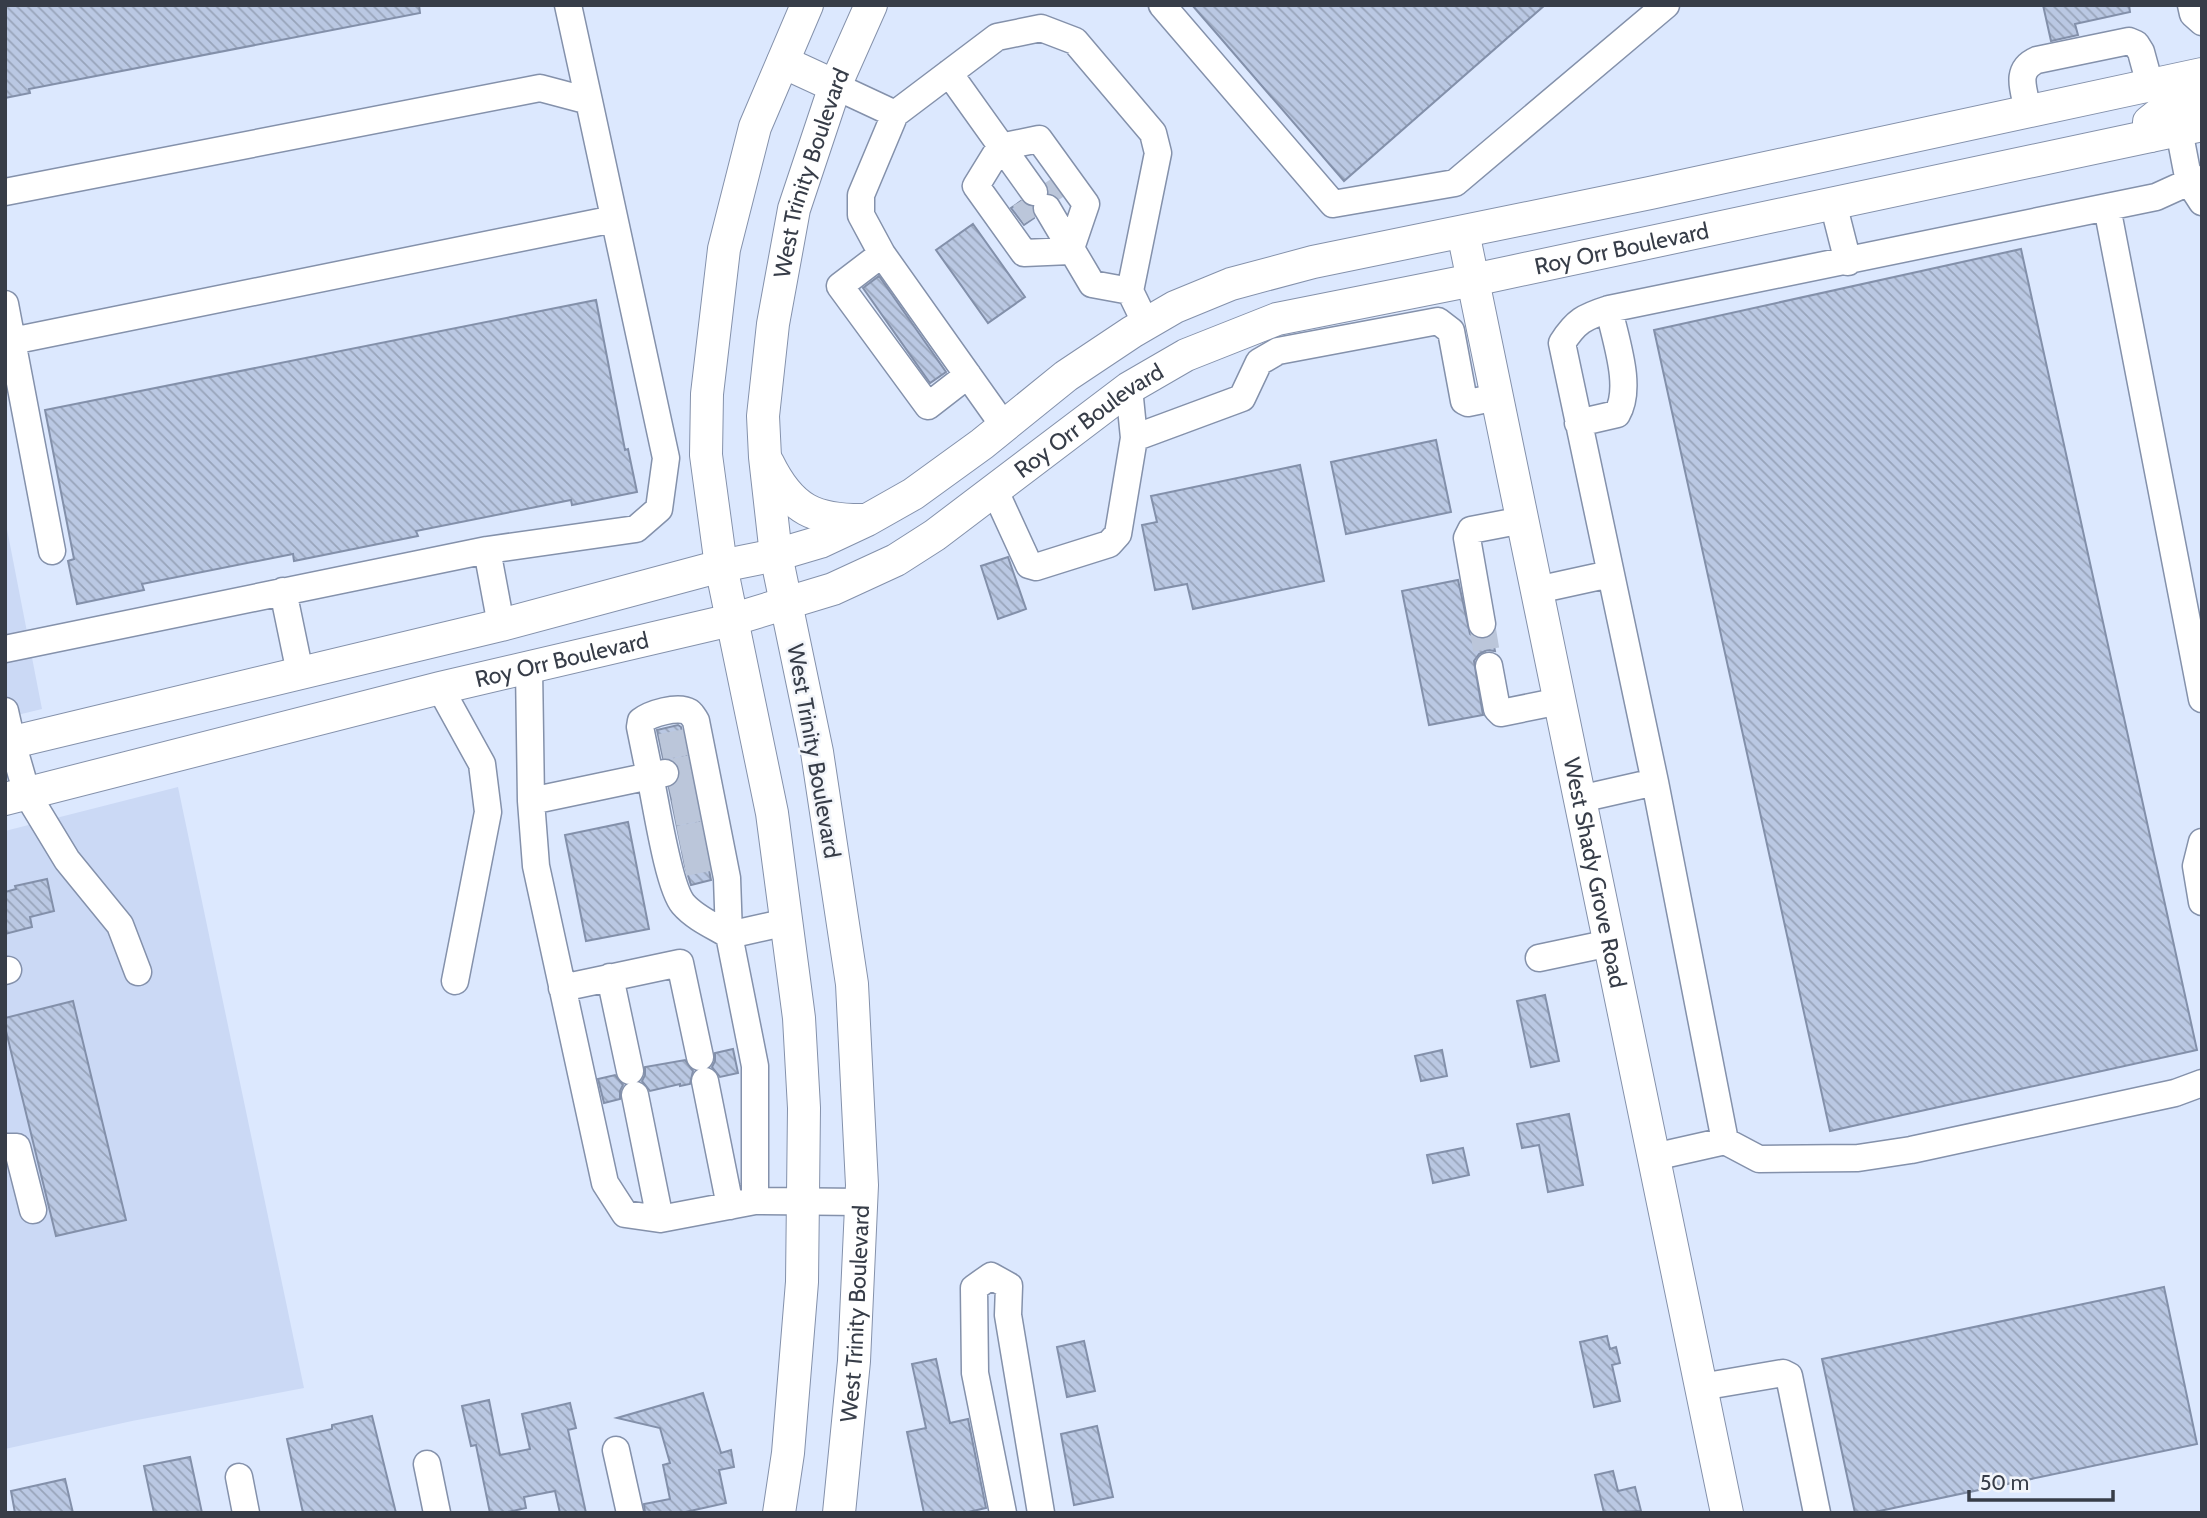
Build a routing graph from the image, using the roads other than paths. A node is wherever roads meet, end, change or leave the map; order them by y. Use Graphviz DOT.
graph roads {
  1 [pos="568,5"];
  2 [pos="807,5"];
  3 [pos="871,5"];
  4 [pos="1163,5"];
  5 [pos="1666,5"];
  6 [pos="2191,5"];
  7 [pos="2202,22"];
  8 [pos="783,62"];
  9 [pos="949,73"];
  10 [pos="2202,74"];
  11 [pos="2150,85"];
  12 [pos="835,86"];
  13 [pos="2202,95"];
  14 [pos="589,101"];
  15 [pos="2028,110"];
  16 [pos="895,114"];
  17 [pos="2177,130"];
  18 [pos="1000,147"];
  19 [pos="2198,188"];
  20 [pos="5,191"];
  21 [pos="1833,203"];
  22 [pos="1035,204"];
  23 [pos="2107,207"];
  24 [pos="614,219"];
  25 [pos="1463,232"];
  26 [pos="1070,251"];
  27 [pos="882,254"];
  28 [pos="1848,262"];
  29 [pos="1473,280"];
  30 [pos="1130,291"];
  31 [pos="5,303"];
  32 [pos="1609,309"];
  33 [pos="1146,324"];
  34 [pos="12,341"];
  35 [pos="968,375"];
  36 [pos="1129,388"];
  37 [pos="1497,397"];
  38 [pos="1578,423"];
  39 [pos="1004,426"];
  40 [pos="1134,438"];
  41 [pos="765,457"];
  42 [pos="995,491"];
  43 [pos="867,520"];
  44 [pos="1523,520"];
  45 [pos="487,550"];
  46 [pos="52,551"];
  47 [pos="776,555"];
  48 [pos="721,566"];
  49 [pos="1610,574"];
  50 [pos="1537,590"];
  51 [pos="283,592"];
  52 [pos="786,603"];
  53 [pos="731,620"];
  54 [pos="1482,624"];
  55 [pos="501,625"];
  56 [pos="5,649"];
  57 [pos="1489,666"];
  58 [pos="529,668"];
  59 [pos="300,673"];
  60 [pos="439,688"];
  61 [pos="2202,699"];
  62 [pos="1560,701"];
  63 [pos="5,711"];
  64 [pos="8,743"];
  65 [pos="1655,782"];
  66 [pos="16,796"];
  67 [pos="1580,799"];
  68 [pos="531,801"];
  69 [pos="687,813"];
  70 [pos="2202,842"];
  71 [pos="2202,902"];
  72 [pos="787,922"];
  73 [pos="729,935"];
  74 [pos="1610,943"];
  75 [pos="1539,958"];
  76 [pos="138,972"];
  77 [pos="610,977"];
  78 [pos="455,981"];
  79 [pos="562,988"];
  80 [pos="2202,1083"];
  81 [pos="1725,1141"];
  82 [pos="5,1147"];
  83 [pos="1654,1157"];
  84 [pos="803,1200"];
  85 [pos="862,1202"];
  86 [pos="743,1203"];
  87 [pos="33,1210"];
  88 [pos="660,1219"];
  89 [pos="1701,1387"];
  90 [pos="616,1450"];
  91 [pos="427,1464"];
  92 [pos="239,1477"];
  93 [pos="246,1513"];
  94 [pos="437,1513"];
  95 [pos="630,1513"];
  96 [pos="779,1513"];
  97 [pos="839,1513"];
  98 [pos="1003,1513"];
  99 [pos="1041,1513"];
  100 [pos="1727,1513"];
  101 [pos="1817,1513"];
  1 -- 14 [label="street"];
  2 -- 8 [label="main road"];
  3 -- 12 [label="main road, West Trinity Boulevard"];
  4 -- 5 [label="street"];
  6 -- 7 [label="street"];
  8 -- 12 [label="main road"];
  8 -- 48 [label="main road"];
  9 -- 16 [label="street"];
  9 -- 18 [label="street"];
  9 -- 30 [label="street"];
  10 -- 11 [label="main road, Roy Orr Boulevard"];
  11 -- 15 [label="main road, Roy Orr Boulevard"];
  11 -- 15 [label="street"];
  12 -- 16 [label="street"];
  12 -- 41 [label="main road, West Trinity Boulevard"];
  13 -- 17 [label="main road"];
  14 -- 20 [label="street"];
  14 -- 24 [label="street"];
  15 -- 25 [label="main road, Roy Orr Boulevard"];
  16 -- 27 [label="street"];
  17 -- 19 [label="street"];
  17 -- 21 [label="main road, Roy Orr Boulevard"];
  18 -- 22 [label="street"];
  18 -- 26 [label="street"];
  18 -- 26 [label="street"];
  19 -- 23 [label="street"];
  21 -- 28 [label="street"];
  21 -- 29 [label="main road, Roy Orr Boulevard"];
  22 -- 26 [label="street"];
  22 -- 26 [label="street"];
  23 -- 28 [label="street"];
  23 -- 61 [label="street"];
  24 -- 34 [label="street"];
  24 -- 45 [label="street"];
  25 -- 29 [label="main road, West Shady Grove Road"];
  25 -- 33 [label="main road, Roy Orr Boulevard"];
  26 -- 30 [label="street"];
  27 -- 35 [label="street"];
  27 -- 35 [label="street"];
  28 -- 32 [label="street"];
  29 -- 36 [label="main road, Roy Orr Boulevard"];
  29 -- 37 [label="main road, West Shady Grove Road"];
  30 -- 33 [label="street"];
  31 -- 34 [label="street"];
  32 -- 38 [label="street"];
  32 -- 38 [label="street"];
  33 -- 39 [label="main road, Roy Orr Boulevard"];
  34 -- 46 [label="street"];
  35 -- 39 [label="street"];
  36 -- 40 [label="street"];
  36 -- 42 [label="main road, Roy Orr Boulevard"];
  37 -- 40 [label="street"];
  37 -- 44 [label="main road, West Shady Grove Road"];
  38 -- 49 [label="street"];
  39 -- 43 [label="main road, Roy Orr Boulevard"];
  40 -- 42 [label="street"];
  41 -- 43 [label="main road"];
  41 -- 47 [label="main road, West Trinity Boulevard"];
  42 -- 52 [label="main road, Roy Orr Boulevard"];
  43 -- 47 [label="main road, Roy Orr Boulevard"];
  44 -- 50 [label="main road, West Shady Grove Road"];
  44 -- 54 [label="street"];
  45 -- 51 [label="street"];
  45 -- 55 [label="street"];
  47 -- 48 [label="main road, Roy Orr Boulevard"];
  47 -- 52 [label="main road, West Trinity Boulevard"];
  48 -- 53 [label="main road"];
  48 -- 55 [label="main road, Roy Orr Boulevard"];
  49 -- 50 [label="street"];
  49 -- 65 [label="street"];
  50 -- 62 [label="main road, West Shady Grove Road"];
  51 -- 56 [label="street"];
  51 -- 59 [label="street"];
  52 -- 53 [label="main road, Roy Orr Boulevard"];
  52 -- 85 [label="main road, West Trinity Boulevard"];
  53 -- 58 [label="main road, Roy Orr Boulevard"];
  53 -- 72 [label="main road"];
  55 -- 59 [label="main road, Roy Orr Boulevard"];
  57 -- 62 [label="street"];
  58 -- 60 [label="main road, Roy Orr Boulevard"];
  58 -- 68 [label="street"];
  59 -- 64 [label="main road, Roy Orr Boulevard"];
  60 -- 66 [label="main road, Roy Orr Boulevard"];
  60 -- 78 [label="street"];
  62 -- 67 [label="main road, West Shady Grove Road"];
  63 -- 64 [label="street"];
  64 -- 66 [label="street"];
  65 -- 67 [label="street"];
  65 -- 81 [label="street"];
  66 -- 76 [label="street"];
  67 -- 74 [label="main road, West Shady Grove Road"];
  68 -- 69 [label="street"];
  68 -- 79 [label="street"];
  69 -- 69 [label="street"];
  69 -- 73 [label="street"];
  69 -- 73 [label="street"];
  70 -- 71 [label="street"];
  72 -- 73 [label="street"];
  72 -- 84 [label="main road"];
  73 -- 86 [label="street"];
  74 -- 75 [label="street"];
  74 -- 83 [label="main road, West Shady Grove Road"];
  77 -- 79 [label="street"];
  77 -- 86 [label="street"];
  77 -- 88 [label="street"];
  79 -- 88 [label="street"];
  80 -- 81 [label="street"];
  81 -- 83 [label="street"];
  82 -- 87 [label="street"];
  83 -- 89 [label="main road, West Shady Grove Road"];
  84 -- 85 [label="street"];
  84 -- 86 [label="street"];
  84 -- 96 [label="main road"];
  85 -- 97 [label="main road, West Trinity Boulevard"];
  86 -- 88 [label="street"];
  89 -- 100 [label="main road, West Shady Grove Road"];
  89 -- 101 [label="street"];
  90 -- 95 [label="street"];
  91 -- 94 [label="street"];
  92 -- 93 [label="street"];
  98 -- 99 [label="street"];
}
